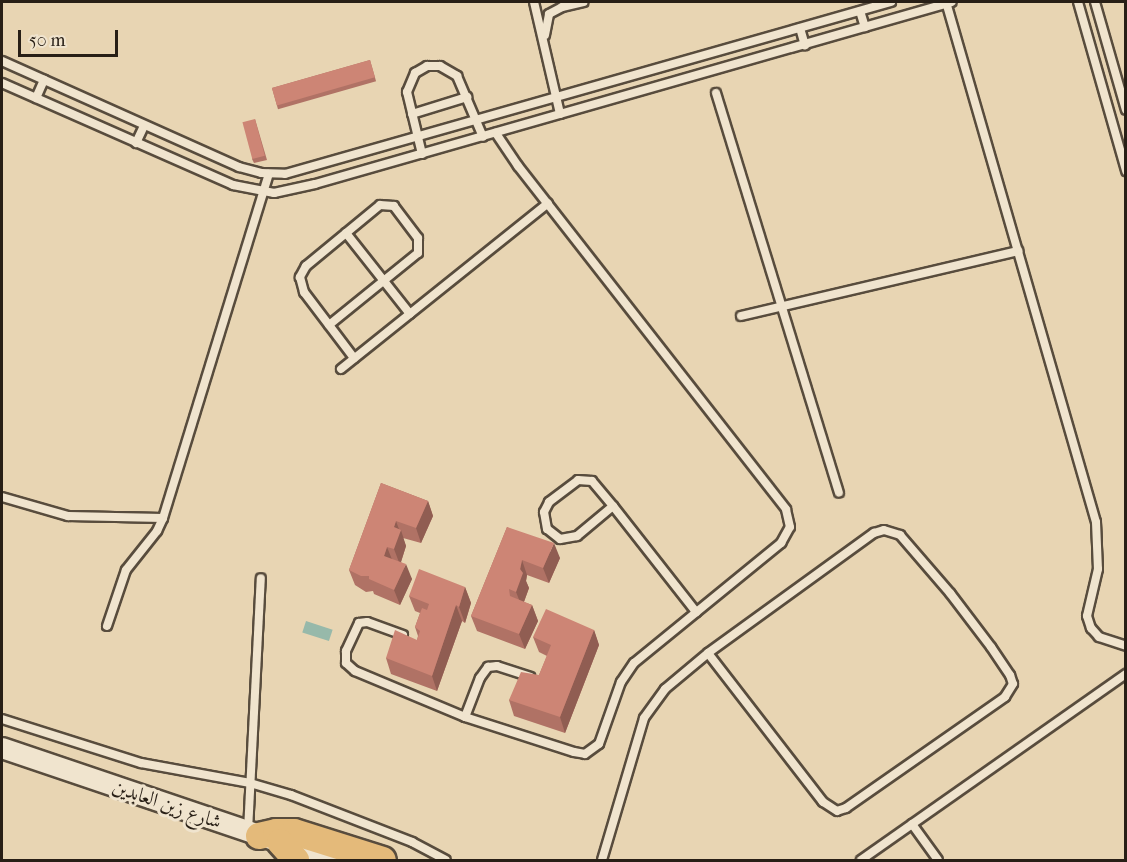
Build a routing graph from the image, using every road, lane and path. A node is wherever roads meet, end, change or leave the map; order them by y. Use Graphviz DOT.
graph roads {
  1 [pos="534,2"];
  2 [pos="584,2"];
  3 [pos="891,2"];
  4 [pos="948,2"];
  5 [pos="1078,2"];
  6 [pos="1095,2"];
  7 [pos="860,11"];
  8 [pos="865,27"];
  9 [pos="800,28"];
  10 [pos="805,45"];
  11 [pos="546,55"];
  12 [pos="2,61"];
  13 [pos="44,80"];
  14 [pos="2,82"];
  15 [pos="716,93"];
  16 [pos="467,97"];
  17 [pos="555,97"];
  18 [pos="36,98"];
  19 [pos="1125,110"];
  20 [pos="412,114"];
  21 [pos="560,114"];
  22 [pos="476,120"];
  23 [pos="144,126"];
  24 [pos="496,133"];
  25 [pos="418,137"];
  26 [pos="483,137"];
  27 [pos="136,143"];
  28 [pos="422,154"];
  29 [pos="1125,171"];
  30 [pos="269,174"];
  31 [pos="262,193"];
  32 [pos="548,203"];
  33 [pos="346,233"];
  34 [pos="1018,251"];
  35 [pos="384,282"];
  36 [pos="782,305"];
  37 [pos="410,314"];
  38 [pos="741,316"];
  39 [pos="329,325"];
  40 [pos="354,358"];
  41 [pos="341,369"];
  42 [pos="839,493"];
  43 [pos="2,497"];
  44 [pos="612,506"];
  45 [pos="163,518"];
  46 [pos="261,578"];
  47 [pos="696,612"];
  48 [pos="107,626"];
  49 [pos="405,635"];
  50 [pos="1125,646"];
  51 [pos="708,653"];
  52 [pos="1125,674"];
  53 [pos="537,679"];
  54 [pos="465,717"];
  55 [pos="2,718"];
  56 [pos="2,748"];
  57 [pos="250,783"];
  58 [pos="912,824"];
  59 [pos="271,843"];
  60 [pos="332,861"];
  61 [pos="383,861"];
  62 [pos="446,861"];
  63 [pos="602,861"];
  64 [pos="861,861"];
  65 [pos="938,861"];
  1 -- 11 [label="lane"];
  2 -- 11 [label="lane"];
  3 -- 7 [label="lane"];
  4 -- 8 [label="lane"];
  4 -- 34 [label="lane"];
  5 -- 29 [label="lane"];
  6 -- 19 [label="lane"];
  7 -- 8 [label="lane"];
  7 -- 9 [label="lane"];
  8 -- 10 [label="lane"];
  9 -- 10 [label="lane"];
  9 -- 17 [label="lane"];
  10 -- 21 [label="lane"];
  11 -- 17 [label="lane"];
  12 -- 13 [label="lane"];
  13 -- 18 [label="lane"];
  13 -- 23 [label="lane"];
  14 -- 18 [label="lane"];
  15 -- 36 [label="lane"];
  16 -- 20 [label="lane"];
  16 -- 20 [label="lane"];
  16 -- 22 [label="lane"];
  17 -- 21 [label="lane"];
  17 -- 22 [label="lane"];
  18 -- 27 [label="lane"];
  20 -- 25 [label="lane"];
  21 -- 24 [label="lane"];
  22 -- 25 [label="lane"];
  22 -- 26 [label="lane"];
  23 -- 27 [label="lane"];
  23 -- 30 [label="lane"];
  24 -- 26 [label="lane"];
  24 -- 32 [label="lane"];
  25 -- 28 [label="lane"];
  25 -- 30 [label="lane"];
  26 -- 28 [label="lane"];
  27 -- 31 [label="lane"];
  28 -- 31 [label="lane"];
  30 -- 31 [label="lane"];
  31 -- 45 [label="lane"];
  32 -- 37 [label="lane"];
  32 -- 47 [label="lane"];
  33 -- 35 [label="lane"];
  33 -- 35 [label="lane"];
  33 -- 39 [label="lane"];
  34 -- 36 [label="lane"];
  34 -- 50 [label="lane"];
  35 -- 37 [label="lane"];
  35 -- 39 [label="lane"];
  36 -- 38 [label="lane"];
  36 -- 42 [label="lane"];
  37 -- 40 [label="lane"];
  39 -- 40 [label="lane"];
  40 -- 41 [label="lane"];
  43 -- 45 [label="lane"];
  44 -- 44 [label="lane"];
  44 -- 47 [label="lane"];
  45 -- 48 [label="lane"];
  46 -- 57 [label="lane"];
  47 -- 54 [label="lane"];
  49 -- 54 [label="lane"];
  51 -- 51 [label="lane"];
  51 -- 63 [label="lane"];
  52 -- 58 [label="lane"];
  53 -- 54 [label="lane"];
  55 -- 57 [label="lane"];
  56 -- 59 [label="street, شارع زين العابدين"];
  57 -- 59 [label="lane"];
  57 -- 62 [label="lane"];
  58 -- 64 [label="lane"];
  58 -- 65 [label="lane"];
  59 -- 60 [label="street, شارع زين العابدين"];
  59 -- 61 [label="highway"];
}
